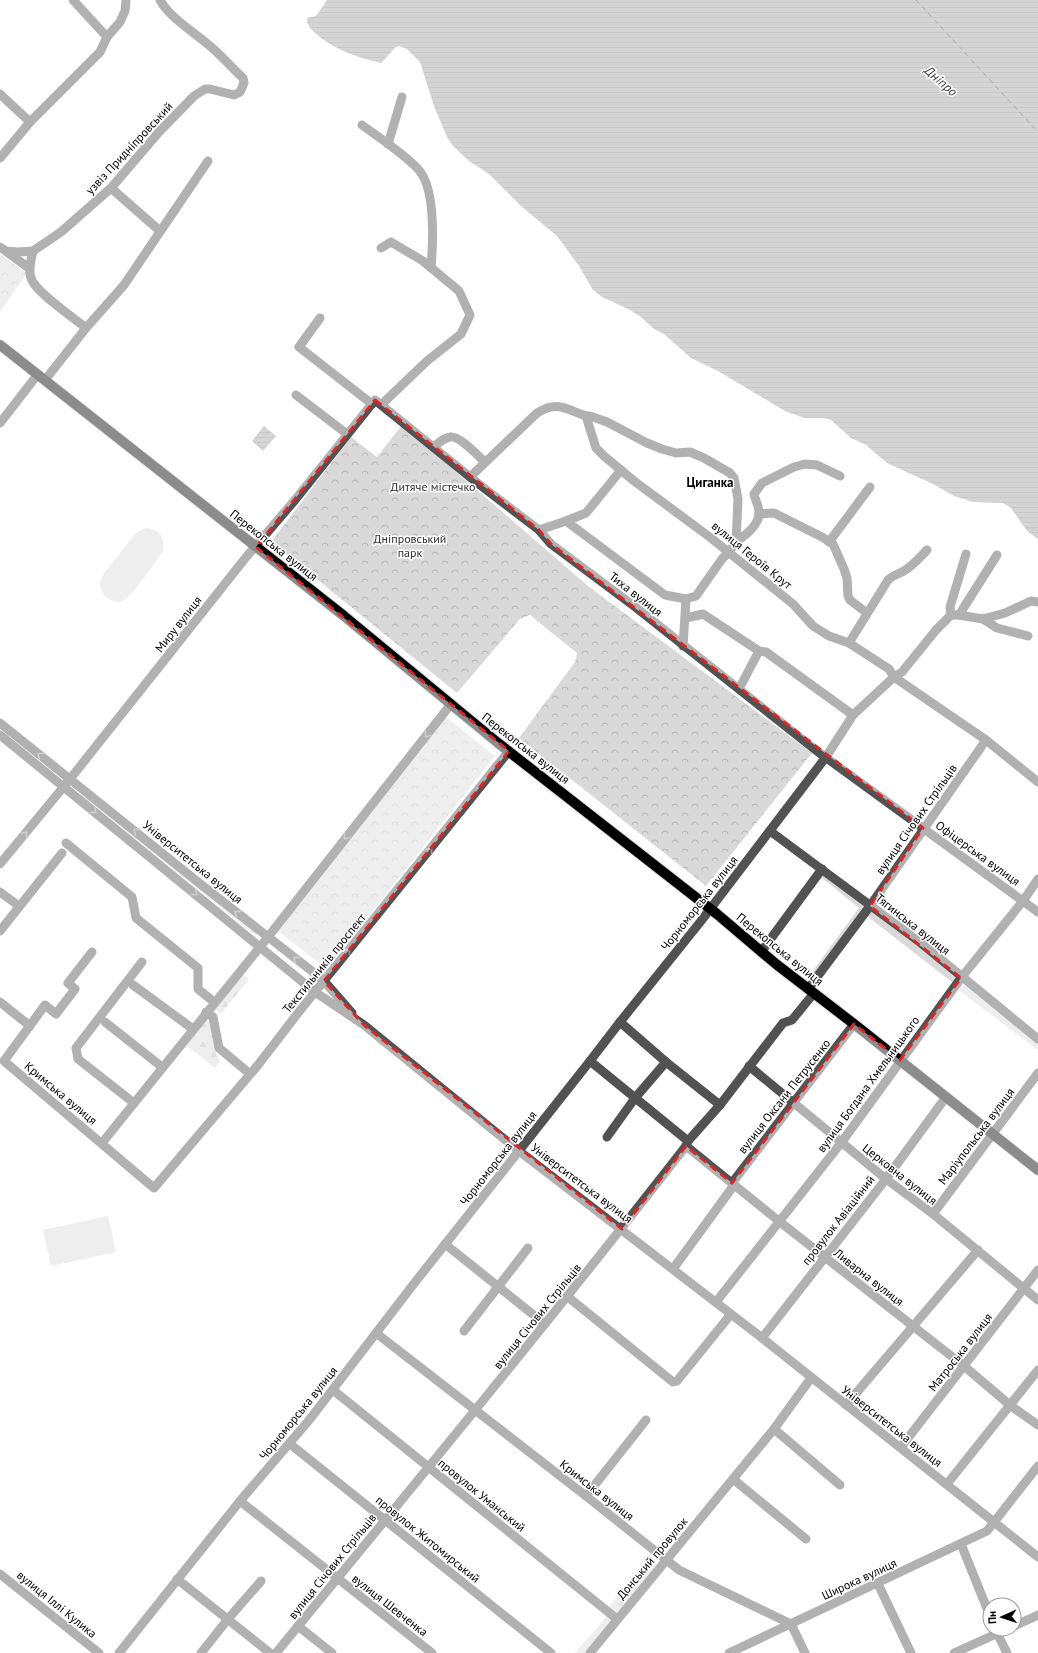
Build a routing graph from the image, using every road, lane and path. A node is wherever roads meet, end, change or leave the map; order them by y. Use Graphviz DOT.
graph roads {
  1 [pos="73,0"];
  2 [pos="126,0"];
  3 [pos="160,0"];
  4 [pos="107,36"];
  5 [pos="0,94"];
  6 [pos="402,97"];
  7 [pos="30,122"];
  8 [pos="362,125"];
  9 [pos="388,144"];
  10 [pos="0,158"];
  11 [pos="208,160"];
  12 [pos="111,188"];
  13 [pos="160,231"];
  14 [pos="381,248"];
  15 [pos="3,249"];
  16 [pos="33,251"];
  17 [pos="29,268"];
  18 [pos="431,268"];
  19 [pos="320,318"];
  20 [pos="86,328"];
  21 [pos="0,345"];
  22 [pos="42,377"];
  23 [pos="296,396"];
  24 [pos="376,403"];
  25 [pos="586,416"];
  26 [pos="0,423"];
  27 [pos="347,434"];
  28 [pos="434,447"];
  29 [pos="485,462"];
  30 [pos="621,470"];
  31 [pos="840,476"];
  32 [pos="470,477"];
  33 [pos="870,487"];
  34 [pos="759,514"];
  35 [pos="566,521"];
  36 [pos="539,530"];
  37 [pos="736,542"];
  38 [pos="829,542"];
  39 [pos="256,547"];
  40 [pos="927,550"];
  41 [pos="729,552"];
  42 [pos="966,554"];
  43 [pos="997,556"];
  44 [pos="686,599"];
  45 [pos="1038,602"];
  46 [pos="867,613"];
  47 [pos="955,615"];
  48 [pos="686,618"];
  49 [pos="983,620"];
  50 [pos="1028,636"];
  51 [pos="849,643"];
  52 [pos="683,646"];
  53 [pos="759,651"];
  54 [pos="894,677"];
  55 [pos="739,689"];
  56 [pos="450,704"];
  57 [pos="853,715"];
  58 [pos="0,723"];
  59 [pos="0,735"];
  60 [pos="986,740"];
  61 [pos="509,751"];
  62 [pos="826,757"];
  63 [pos="70,779"];
  64 [pos="1038,782"];
  65 [pos="64,786"];
  66 [pos="923,828"];
  67 [pos="770,831"];
  68 [pos="66,843"];
  69 [pos="62,853"];
  70 [pos="0,864"];
  71 [pos="822,869"];
  72 [pos="1038,879"];
  73 [pos="0,892"];
  74 [pos="1023,901"];
  75 [pos="19,906"];
  76 [pos="870,906"];
  77 [pos="710,909"];
  78 [pos="1038,912"];
  79 [pos="0,931"];
  80 [pos="268,937"];
  81 [pos="260,946"];
  82 [pos="92,952"];
  83 [pos="761,952"];
  84 [pos="142,962"];
  85 [pos="961,978"];
  86 [pos="324,981"];
  87 [pos="133,985"];
  88 [pos="811,991"];
  89 [pos="315,992"];
  90 [pos="0,1002"];
  91 [pos="214,1002"];
  92 [pos="206,1012"];
  93 [pos="105,1022"];
  94 [pos="620,1022"];
  95 [pos="854,1024"];
  96 [pos="364,1025"];
  97 [pos="30,1026"];
  98 [pos="193,1029"];
  99 [pos="1038,1039"];
  100 [pos="900,1060"];
  101 [pos="590,1061"];
  102 [pos="666,1062"];
  103 [pos="749,1066"];
  104 [pos="162,1067"];
  105 [pos="1038,1073"];
  106 [pos="250,1074"];
  107 [pos="946,1097"];
  108 [pos="635,1098"];
  109 [pos="134,1102"];
  110 [pos="794,1103"];
  111 [pos="720,1105"];
  112 [pos="992,1134"];
  113 [pos="607,1137"];
  114 [pos="102,1143"];
  115 [pos="841,1143"];
  116 [pos="687,1144"];
  117 [pos="519,1150"];
  118 [pos="1038,1170"];
  119 [pos="886,1179"];
  120 [pos="733,1184"];
  121 [pos="154,1188"];
  122 [pos="933,1214"];
  123 [pos="780,1222"];
  124 [pos="622,1229"];
  125 [pos="445,1244"];
  126 [pos="528,1248"];
  127 [pos="978,1250"];
  128 [pos="825,1257"];
  129 [pos="673,1269"];
  130 [pos="1038,1270"];
  131 [pos="498,1286"];
  132 [pos="1024,1288"];
  133 [pos="568,1297"];
  134 [pos="1038,1300"];
  135 [pos="716,1302"];
  136 [pos="731,1314"];
  137 [pos="545,1324"];
  138 [pos="912,1325"];
  139 [pos="464,1331"];
  140 [pos="376,1333"];
  141 [pos="762,1338"];
  142 [pos="964,1366"];
  143 [pos="1038,1370"];
  144 [pos="812,1378"];
  145 [pos="332,1390"];
  146 [pos="846,1405"];
  147 [pos="1011,1406"];
  148 [pos="476,1410"];
  149 [pos="646,1420"];
  150 [pos="1038,1425"];
  151 [pos="774,1429"];
  152 [pos="290,1444"];
  153 [pos="901,1447"];
  154 [pos="1038,1466"];
  155 [pos="428,1468"];
  156 [pos="733,1480"];
  157 [pos="947,1484"];
  158 [pos="840,1485"];
  159 [pos="586,1496"];
  160 [pos="240,1500"];
  161 [pos="384,1521"];
  162 [pos="995,1522"];
  163 [pos="806,1539"];
  164 [pos="961,1544"];
  165 [pos="1038,1556"];
  166 [pos="667,1560"];
  167 [pos="0,1574"];
  168 [pos="337,1578"];
  169 [pos="177,1579"];
  170 [pos="261,1581"];
  171 [pos="878,1584"];
  172 [pos="982,1597"];
  173 [pos="1038,1615"];
  174 [pos="228,1619"];
  175 [pos="617,1619"];
  176 [pos="1022,1622"];
  177 [pos="791,1624"];
  178 [pos="298,1626"];
  179 [pos="985,1637"];
  180 [pos="999,1637"];
  181 [pos="99,1653"];
  182 [pos="119,1653"];
  183 [pos="201,1653"];
  184 [pos="270,1653"];
  185 [pos="276,1653"];
  186 [pos="332,1653"];
  187 [pos="431,1653"];
  188 [pos="551,1653"];
  189 [pos="590,1653"];
  190 [pos="729,1653"];
  191 [pos="805,1653"];
  192 [pos="911,1653"];
  193 [pos="954,1653"];
  194 [pos="1007,1653"];
  1 -- 4 [label="street"];
  2 -- 4 [label="street"];
  3 -- 12 [label="street, узвіз Придніпровський"];
  4 -- 7 [label="street"];
  5 -- 7 [label="street"];
  6 -- 9 [label="street"];
  7 -- 10 [label="street"];
  8 -- 9 [label="street"];
  9 -- 18 [label="street"];
  11 -- 13 [label="street"];
  12 -- 13 [label="street"];
  12 -- 16 [label="street, узвіз Придніпровський"];
  13 -- 20 [label="street"];
  14 -- 18 [label="street, Миру вулиця"];
  15 -- 16 [label="street"];
  15 -- 17 [label="street"];
  16 -- 17 [label="street"];
  17 -- 20 [label="street"];
  18 -- 24 [label="street, Миру вулиця"];
  19 -- 24 [label="street, Тиха вулиця"];
  20 -- 22 [label="street"];
  21 -- 22 [label="main road, Перекопська вулиця"];
  22 -- 26 [label="street"];
  22 -- 39 [label="main road, Перекопська вулиця"];
  23 -- 27 [label="street"];
  24 -- 27 [label="street, Миру вулиця"];
  24 -- 28 [label="street, Тиха вулиця"];
  25 -- 29 [label="street"];
  25 -- 30 [label="street, вулиця Героїв Крут"];
  25 -- 37 [label="street"];
  27 -- 39 [label="street, Миру вулиця"];
  28 -- 29 [label="street"];
  28 -- 32 [label="street, Тиха вулиця"];
  29 -- 32 [label="street"];
  30 -- 35 [label="street"];
  30 -- 41 [label="street, вулиця Героїв Крут"];
  31 -- 34 [label="street"];
  32 -- 36 [label="street, Тиха вулиця"];
  33 -- 38 [label="street"];
  34 -- 37 [label="street"];
  34 -- 38 [label="street"];
  35 -- 36 [label="street"];
  35 -- 44 [label="street, Тиха вулиця"];
  36 -- 52 [label="street, Тиха вулиця"];
  37 -- 41 [label="street"];
  38 -- 46 [label="street"];
  39 -- 56 [label="main road, Перекопська вулиця"];
  39 -- 63 [label="street, Миру вулиця"];
  40 -- 46 [label="street"];
  41 -- 44 [label="street"];
  41 -- 51 [label="street, вулиця Героїв Крут"];
  42 -- 47 [label="street"];
  43 -- 47 [label="street, Чорноморська вулиця"];
  44 -- 48 [label="street"];
  45 -- 49 [label="street"];
  46 -- 51 [label="street"];
  47 -- 49 [label="street"];
  47 -- 54 [label="street, Чорноморська вулиця"];
  48 -- 52 [label="street"];
  48 -- 53 [label="street"];
  49 -- 50 [label="street"];
  51 -- 54 [label="street, вулиця Героїв Крут"];
  52 -- 55 [label="street, Тиха вулиця"];
  53 -- 55 [label="street"];
  53 -- 57 [label="street"];
  54 -- 57 [label="street, Чорноморська вулиця"];
  54 -- 60 [label="street, вулиця Героїв Крут"];
  55 -- 62 [label="street, Тиха вулиця"];
  56 -- 61 [label="main road, Перекопська вулиця"];
  56 -- 80 [label="street, one-way"];
  57 -- 62 [label="street, Чорноморська вулиця"];
  63 -- 58 [label="street, Університетська вулиця, one-way"];
  59 -- 65 [label="street, Університетська вулиця"];
  60 -- 64 [label="street, вулиця Героїв Крут"];
  60 -- 66 [label="street, вулиця Січових Стрільців"];
  61 -- 77 [label="main road, Перекопська вулиця"];
  86 -- 61 [label="street, Текстильників проспект, one-way"];
  62 -- 66 [label="street, Офіцерська вулиця"];
  62 -- 67 [label="street, Чорноморська вулиця"];
  63 -- 65 [label="street, Миру вулиця"];
  80 -- 63 [label="street, Університетська вулиця, one-way"];
  70 -- 65 [label="street, Миру вулиця, one-way"];
  65 -- 81 [label="street, Університетська вулиця, one-way"];
  66 -- 74 [label="street, Офіцерська вулиця"];
  66 -- 76 [label="street, вулиця Січових Стрільців"];
  67 -- 71 [label="street, Тягинська вулиця"];
  67 -- 77 [label="street, Чорноморська вулиця"];
  68 -- 91 [label="street"];
  69 -- 75 [label="street"];
  71 -- 76 [label="street, Тягинська вулиця"];
  71 -- 83 [label="street"];
  72 -- 74 [label="street, вулиця Богдана Хмельницького"];
  73 -- 75 [label="street"];
  74 -- 78 [label="street, Офіцерська вулиця"];
  74 -- 85 [label="street, вулиця Богдана Хмельницького"];
  75 -- 79 [label="street"];
  76 -- 85 [label="street, Тягинська вулиця"];
  76 -- 88 [label="street, вулиця Січових Стрільців"];
  77 -- 83 [label="main road, Перекопська вулиця"];
  77 -- 94 [label="street, Чорноморська вулиця"];
  80 -- 81 [label="street"];
  86 -- 80 [label="street, Університетська вулиця, one-way"];
  81 -- 89 [label="street, Університетська вулиця"];
  81 -- 91 [label="street"];
  82 -- 97 [label="street, Кримська вулиця"];
  83 -- 88 [label="main road, Перекопська вулиця"];
  84 -- 109 [label="street"];
  85 -- 99 [label="street, Тягинська вулиця"];
  85 -- 100 [label="street, вулиця Богдана Хмельницького"];
  86 -- 89 [label="street, Текстильників проспект"];
  86 -- 96 [label="street, Університетська вулиця"];
  87 -- 98 [label="street"];
  88 -- 95 [label="main road, Перекопська вулиця"];
  88 -- 103 [label="street, вулиця Січових Стрільців"];
  89 -- 96 [label="street, Університетська вулиця"];
  89 -- 106 [label="street, Текстильників проспект"];
  90 -- 97 [label="street"];
  91 -- 92 [label="street"];
  92 -- 98 [label="street"];
  92 -- 106 [label="street"];
  93 -- 104 [label="street"];
  94 -- 101 [label="street, Чорноморська вулиця"];
  94 -- 102 [label="street"];
  95 -- 100 [label="main road, Перекопська вулиця"];
  95 -- 110 [label="street, вулиця Оксани Петрусенко"];
  96 -- 117 [label="street, Університетська вулиця"];
  97 -- 114 [label="street, Кримська вулиця"];
  98 -- 104 [label="street"];
  100 -- 107 [label="main road, Перекопська вулиця"];
  100 -- 115 [label="street, вулиця Богдана Хмельницького"];
  101 -- 108 [label="street, Ливарна вулиця"];
  101 -- 117 [label="street, Чорноморська вулиця"];
  102 -- 108 [label="street"];
  102 -- 111 [label="street"];
  103 -- 110 [label="street, Церковна вулиця"];
  103 -- 111 [label="street, вулиця Січових Стрільців"];
  104 -- 109 [label="street"];
  105 -- 112 [label="street, Маріупольська вулиця"];
  106 -- 121 [label="street, Текстильників проспект"];
  107 -- 112 [label="main road, Перекопська вулиця"];
  107 -- 119 [label="street, провулок Авіаційний"];
  108 -- 113 [label="street"];
  108 -- 116 [label="street, Ливарна вулиця"];
  109 -- 114 [label="street"];
  110 -- 115 [label="street, Церковна вулиця"];
  110 -- 120 [label="street, вулиця Оксани Петрусенко"];
  111 -- 116 [label="street, вулиця Січових Стрільців"];
  112 -- 118 [label="main road, Перекопська вулиця"];
  112 -- 122 [label="street, Маріупольська вулиця"];
  114 -- 121 [label="street, Кримська вулиця"];
  115 -- 119 [label="street, Церковна вулиця"];
  115 -- 123 [label="street, вулиця Богдана Хмельницького"];
  116 -- 120 [label="street, Ливарна вулиця"];
  116 -- 124 [label="street, вулиця Січових Стрільців"];
  117 -- 124 [label="street, Університетська вулиця"];
  117 -- 125 [label="street, Чорноморська вулиця"];
  119 -- 122 [label="street, Церковна вулиця"];
  119 -- 128 [label="street, провулок Авіаційний"];
  120 -- 123 [label="street, Ливарна вулиця"];
  120 -- 129 [label="street, вулиця Оксани Петрусенко"];
  122 -- 127 [label="street, Церковна вулиця"];
  123 -- 128 [label="street, Ливарна вулиця"];
  123 -- 135 [label="street, вулиця Богдана Хмельницького"];
  124 -- 129 [label="street, Університетська вулиця"];
  124 -- 133 [label="street, вулиця Січових Стрільців"];
  125 -- 131 [label="street"];
  125 -- 140 [label="street, Чорноморська вулиця"];
  126 -- 131 [label="street"];
  127 -- 132 [label="street, Церковна вулиця"];
  127 -- 138 [label="street"];
  128 -- 138 [label="street, Ливарна вулиця"];
  128 -- 141 [label="street, провулок Авіаційний"];
  129 -- 135 [label="street, Університетська вулиця"];
  130 -- 132 [label="street, Матроська вулиця"];
  131 -- 137 [label="street"];
  131 -- 139 [label="street"];
  132 -- 134 [label="street, Церковна вулиця"];
  132 -- 142 [label="street, Матроська вулиця"];
  133 -- 136 [label="street"];
  133 -- 137 [label="street, вулиця Січових Стрільців"];
  135 -- 136 [label="street, Університетська вулиця"];
  136 -- 141 [label="street, Університетська вулиця"];
  137 -- 148 [label="street, вулиця Січових Стрільців"];
  138 -- 142 [label="street, Ливарна вулиця"];
  138 -- 146 [label="street"];
  140 -- 145 [label="street, Чорноморська вулиця"];
  140 -- 148 [label="street, Кримська вулиця"];
  141 -- 144 [label="street, Університетська вулиця"];
  142 -- 147 [label="street, Ливарна вулиця"];
  142 -- 153 [label="street, Матроська вулиця"];
  143 -- 147 [label="street"];
  144 -- 146 [label="street, Університетська вулиця"];
  144 -- 151 [label="street, Донський провулок"];
  145 -- 152 [label="street, Чорноморська вулиця"];
  145 -- 155 [label="street, провулок Уманський"];
  146 -- 153 [label="street, Університетська вулиця"];
  147 -- 150 [label="street, Ливарна вулиця"];
  147 -- 157 [label="street"];
  148 -- 155 [label="street, вулиця Січових Стрільців"];
  148 -- 159 [label="street, Кримська вулиця"];
  149 -- 159 [label="street"];
  151 -- 156 [label="street, Донський провулок"];
  151 -- 158 [label="street"];
  152 -- 160 [label="street, Чорноморська вулиця"];
  152 -- 161 [label="street, провулок Житомирський"];
  153 -- 157 [label="street, Університетська вулиця"];
  154 -- 162 [label="street, Широка вулиця"];
  155 -- 161 [label="street, вулиця Січових Стрільців"];
  155 -- 175 [label="street, провулок Уманський"];
  156 -- 163 [label="street"];
  156 -- 166 [label="street, Донський провулок"];
  157 -- 162 [label="street, Університетська вулиця"];
  159 -- 166 [label="street, Кримська вулиця"];
  160 -- 168 [label="street, вулиця Шевченка"];
  160 -- 169 [label="street, Чорноморська вулиця"];
  161 -- 168 [label="street, вулиця Січових Стрільців"];
  161 -- 188 [label="street, провулок Житомирський"];
  162 -- 164 [label="street, Широка вулиця"];
  162 -- 165 [label="street, Університетська вулиця"];
  164 -- 171 [label="street, Широка вулиця"];
  164 -- 172 [label="street"];
  166 -- 175 [label="street, Донський провулок"];
  166 -- 177 [label="street, Кримська вулиця"];
  167 -- 181 [label="street, вулиця Іллі Кулика"];
  168 -- 178 [label="street, вулиця Січових Стрільців"];
  168 -- 187 [label="street, вулиця Шевченка"];
  169 -- 174 [label="street"];
  169 -- 182 [label="street, Чорноморська вулиця"];
  170 -- 174 [label="street"];
  171 -- 177 [label="street, Широка вулиця"];
  171 -- 192 [label="street"];
  173 -- 176 [label="street"];
  174 -- 183 [label="street"];
  174 -- 184 [label="street"];
  175 -- 189 [label="street, Донський провулок"];
  177 -- 190 [label="street, Широка вулиця"];
  177 -- 191 [label="street"];
  178 -- 185 [label="street, вулиця Січових Стрільців"];
  178 -- 186 [label="street"];
  179 -- 193 [label="street"];
  180 -- 194 [label="street"];
}
